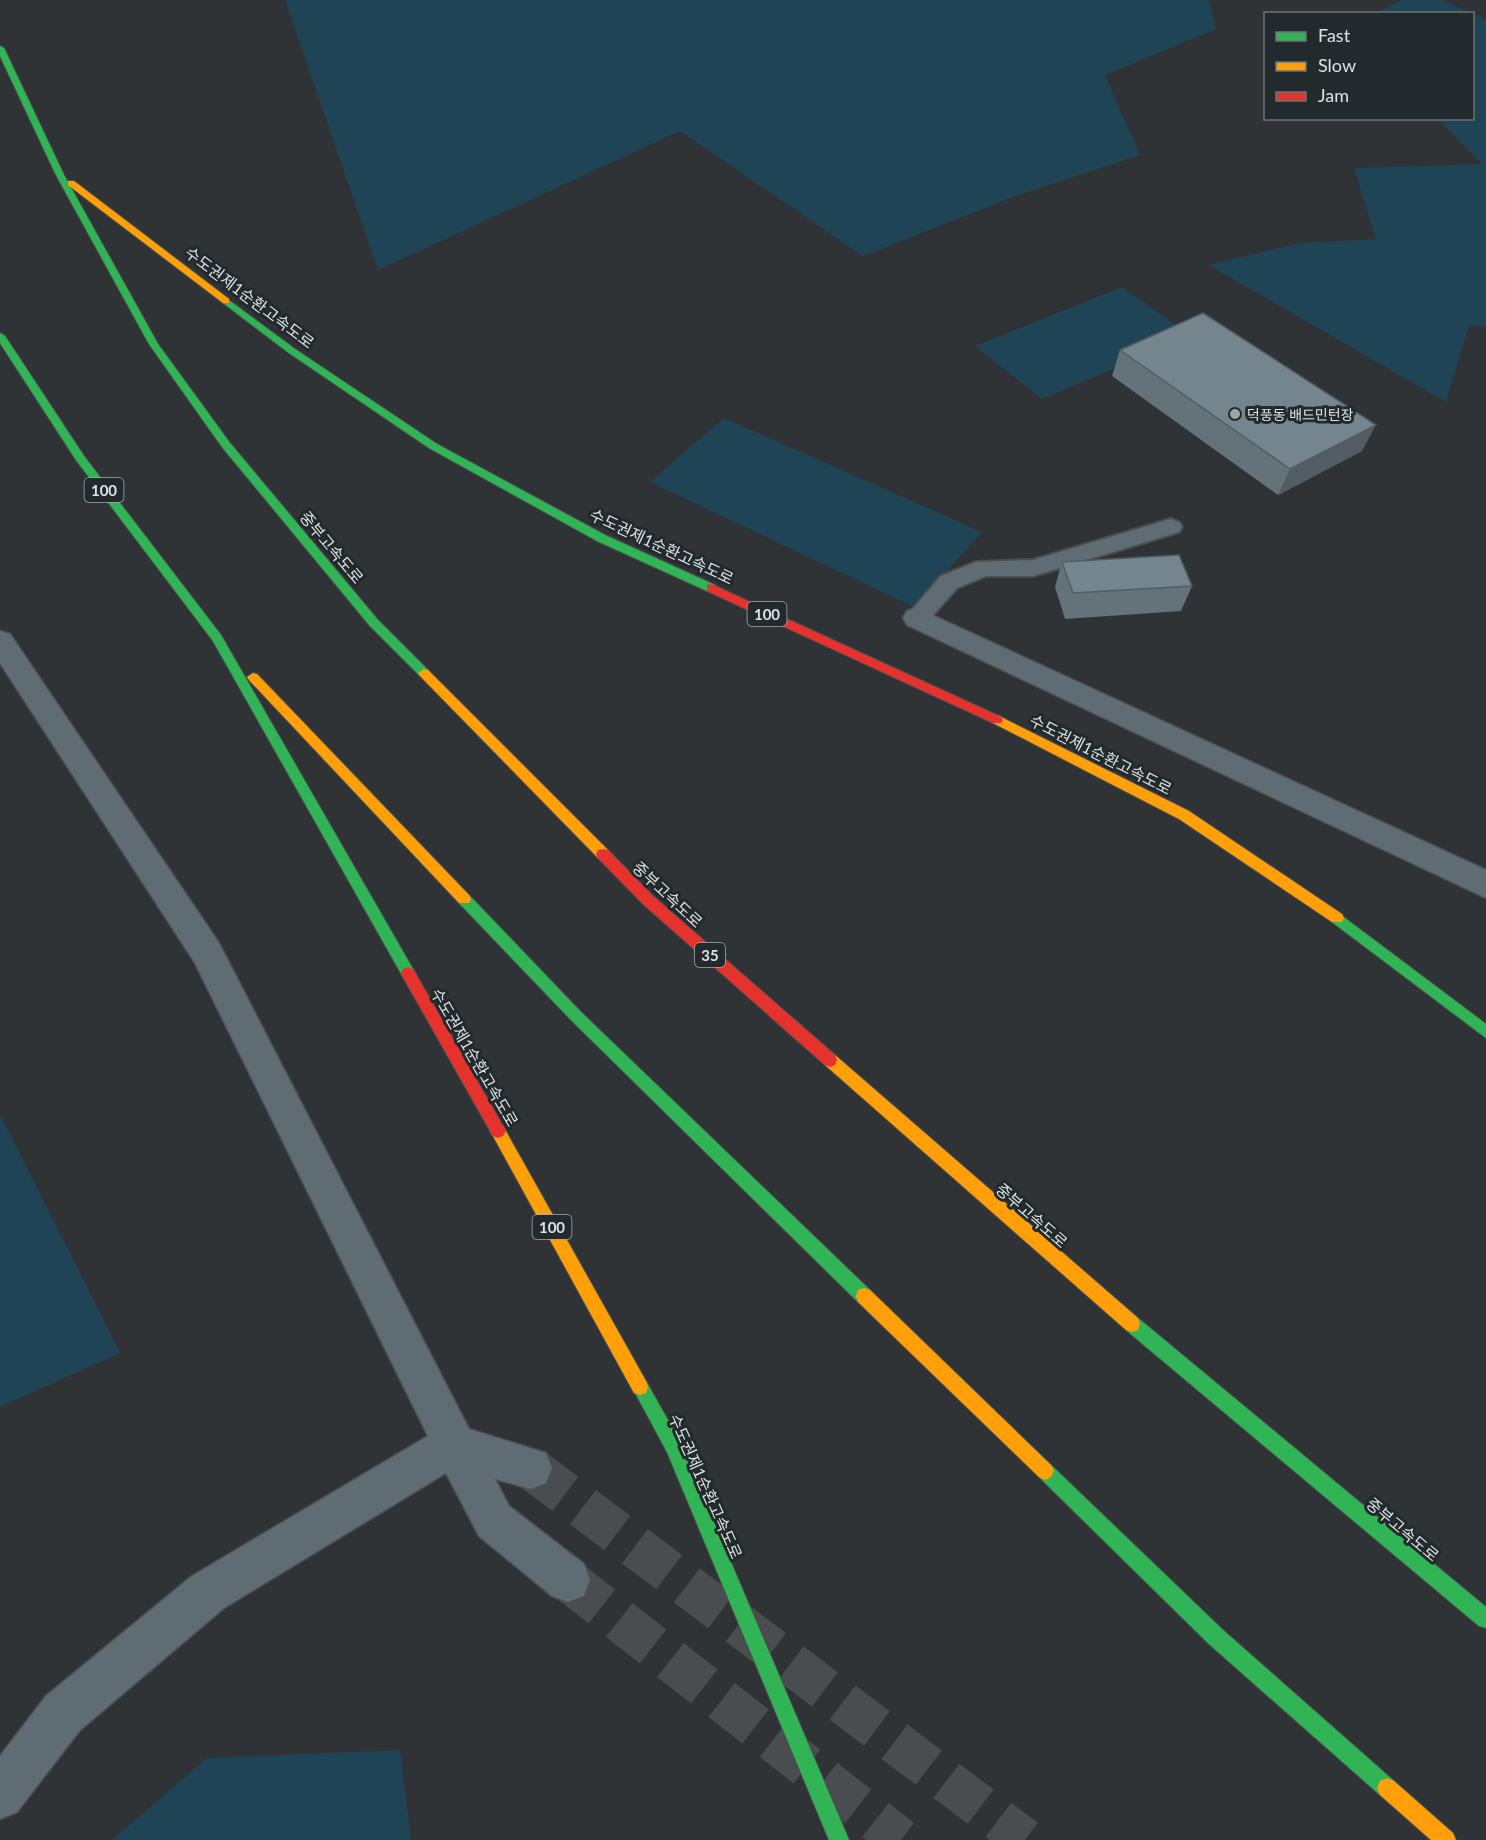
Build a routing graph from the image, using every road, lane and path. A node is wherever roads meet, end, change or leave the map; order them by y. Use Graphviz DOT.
graph roads {
  1 [pos="0,48"];
  2 [pos="60,175"];
  3 [pos="0,336"];
  4 [pos="1171,527"];
  5 [pos="917,618"];
  6 [pos="216,638"];
  7 [pos="0,641"];
  8 [pos="1486,885"];
  9 [pos="1486,1032"];
  10 [pos="453,1445"];
  11 [pos="531,1468"];
  12 [pos="568,1580"];
  13 [pos="1486,1619"];
  14 [pos="0,1795"];
  15 [pos="839,1840"];
  16 [pos="1446,1840"];
  1 -- 2 [label="highway, 수도권제1순환고속도로 / 100"];
  2 -- 9 [label="highway, 수도권제1순환고속도로 / 100"];
  2 -- 13 [label="highway, 중부고속도로 / 35"];
  3 -- 6 [label="highway, 수도권제1순환고속도로 / 100"];
  4 -- 5 [label="lane"];
  5 -- 8 [label="street"];
  6 -- 15 [label="highway, 수도권제1순환고속도로 / 100"];
  6 -- 16 [label="highway"];
  7 -- 10 [label="street"];
  10 -- 11 [label="street"];
  10 -- 12 [label="street"];
  10 -- 14 [label="street"];
}
